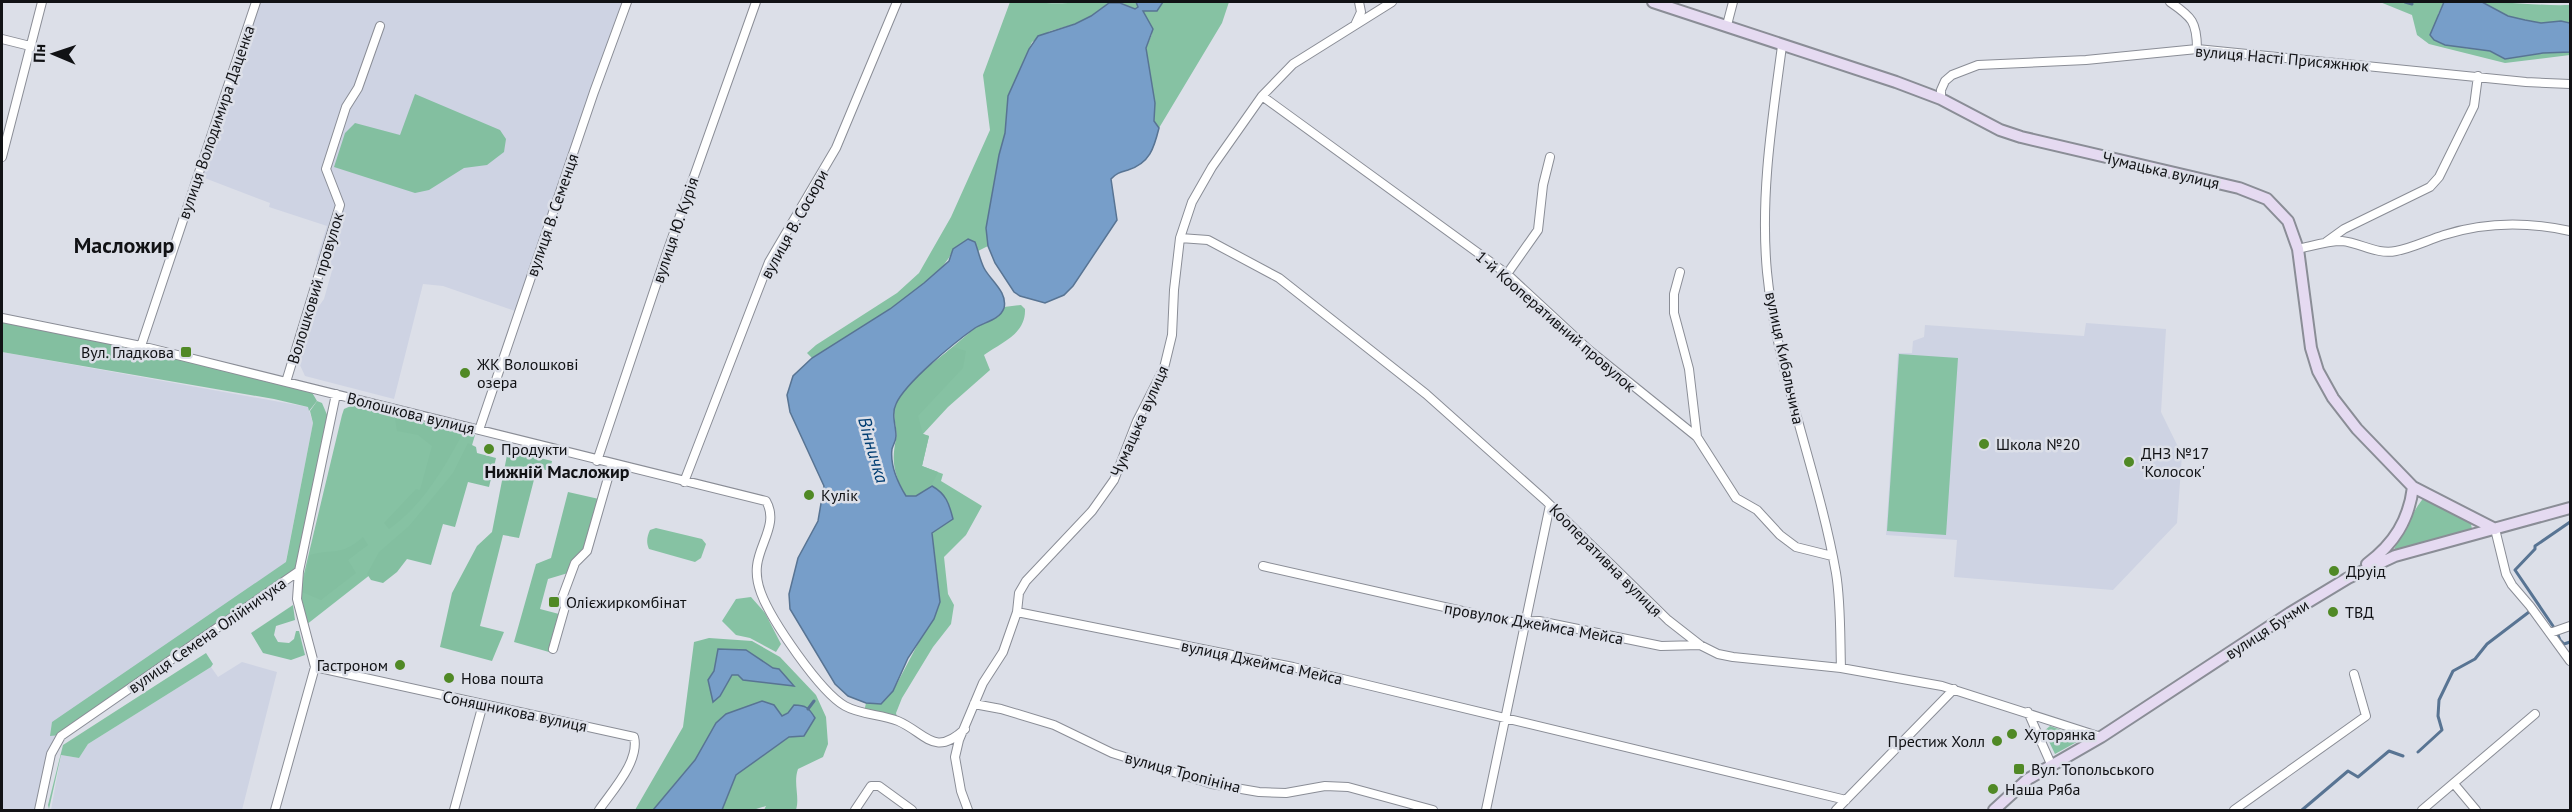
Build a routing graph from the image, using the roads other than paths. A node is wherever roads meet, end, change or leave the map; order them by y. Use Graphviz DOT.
graph roads {
  1 [pos="42,2"];
  2 [pos="256,2"];
  3 [pos="627,2"];
  4 [pos="756,2"];
  5 [pos="897,2"];
  6 [pos="1359,2"];
  7 [pos="1392,2"];
  8 [pos="1653,2"];
  9 [pos="1733,2"];
  10 [pos="2170,2"];
  11 [pos="1727,25"];
  12 [pos="380,26"];
  13 [pos="1354,26"];
  14 [pos="2,39"];
  15 [pos="30,46"];
  16 [pos="1782,46"];
  17 [pos="2197,49"];
  18 [pos="2478,76"];
  19 [pos="2571,84"];
  20 [pos="1262,96"];
  21 [pos="1941,99"];
  22 [pos="2,157"];
  23 [pos="1550,157"];
  24 [pos="2571,231"];
  25 [pos="1180,237"];
  26 [pos="2326,242"];
  27 [pos="2298,249"];
  28 [pos="1680,272"];
  29 [pos="1507,274"];
  30 [pos="2,318"];
  31 [pos="141,346"];
  32 [pos="286,382"];
  33 [pos="336,394"];
  34 [pos="479,430"];
  35 [pos="1697,438"];
  36 [pos="597,460"];
  37 [pos="612,464"];
  38 [pos="684,482"];
  39 [pos="2413,487"];
  40 [pos="1550,505"];
  41 [pos="2571,508"];
  42 [pos="2494,529"];
  43 [pos="1832,556"];
  44 [pos="1263,566"];
  45 [pos="299,571"];
  46 [pos="2348,578"];
  47 [pos="1017,612"];
  48 [pos="1524,620"];
  49 [pos="2571,626"];
  50 [pos="2550,633"];
  51 [pos="1700,645"];
  52 [pos="553,649"];
  53 [pos="2571,662"];
  54 [pos="315,667"];
  55 [pos="1842,668"];
  56 [pos="2354,674"];
  57 [pos="1954,689"];
  58 [pos="483,704"];
  59 [pos="974,704"];
  60 [pos="2028,712"];
  61 [pos="2535,714"];
  62 [pos="1505,720"];
  63 [pos="965,729"];
  64 [pos="2101,737"];
  65 [pos="2051,764"];
  66 [pos="2455,785"];
  67 [pos="1846,800"];
  68 [pos="1999,809"];
  69 [pos="39,810"];
  70 [pos="275,810"];
  71 [pos="454,810"];
  72 [pos="599,810"];
  73 [pos="855,810"];
  74 [pos="912,810"];
  75 [pos="968,810"];
  76 [pos="1433,810"];
  77 [pos="1486,810"];
  78 [pos="1836,810"];
  79 [pos="2234,810"];
  80 [pos="2422,810"];
  81 [pos="2476,810"];
  1 -- 15 [label="street"];
  2 -- 31 [label="street, вулиця Володимира Даценка"];
  3 -- 34 [label="street, вулиця В. Семенця"];
  4 -- 36 [label="street, вулиця Ю. Курія"];
  5 -- 38 [label="street, вулиця В. Сосюри"];
  6 -- 13 [label="street"];
  7 -- 13 [label="street, Чумацька вулиця"];
  8 -- 11 [label="street, Чумацька вулиця"];
  9 -- 11 [label="street"];
  10 -- 17 [label="street"];
  11 -- 16 [label="street, Чумацька вулиця"];
  12 -- 32 [label="street, Волошковий провулок"];
  13 -- 20 [label="street, Чумацька вулиця"];
  14 -- 15 [label="street"];
  15 -- 22 [label="street"];
  16 -- 21 [label="street, Чумацька вулиця"];
  16 -- 43 [label="street, вулиця Кибальчича"];
  17 -- 18 [label="street, вулиця Насті Присяжнюк"];
  17 -- 21 [label="street, вулиця Насті Присяжнюк"];
  18 -- 19 [label="street, вулиця Насті Присяжнюк"];
  18 -- 26 [label="street"];
  20 -- 25 [label="street, Чумацька вулиця"];
  20 -- 29 [label="street, 1-й Кооперативний провулок"];
  21 -- 27 [label="street, Чумацька вулиця"];
  23 -- 29 [label="street"];
  24 -- 26 [label="street"];
  25 -- 40 [label="street, Кооперативна вулиця"];
  25 -- 47 [label="street, Чумацька вулиця"];
  26 -- 27 [label="street"];
  27 -- 39 [label="street, Чумацька вулиця"];
  28 -- 35 [label="street"];
  29 -- 35 [label="street, 1-й Кооперативний провулок"];
  30 -- 31 [label="street, Волошкова вулиця"];
  31 -- 32 [label="street, Волошкова вулиця"];
  32 -- 33 [label="street, Волошкова вулиця"];
  33 -- 34 [label="street, Волошкова вулиця"];
  33 -- 45 [label="street, вулиця Семена Олійничука"];
  34 -- 36 [label="street, Волошкова вулиця"];
  35 -- 43 [label="street, 1-й Кооперативний провулок"];
  36 -- 37 [label="street, Волошкова вулиця"];
  37 -- 38 [label="street, Волошкова вулиця"];
  37 -- 52 [label="street"];
  38 -- 63 [label="street, Волошкова вулиця"];
  39 -- 42 [label="street, Чумацька вулиця"];
  39 -- 46 [label="street"];
  40 -- 48 [label="street"];
  40 -- 51 [label="street, Кооперативна вулиця"];
  41 -- 42 [label="street, вулиця Бучми"];
  42 -- 46 [label="street, вулиця Бучми"];
  42 -- 50 [label="street"];
  43 -- 55 [label="street, вулиця Кибальчича"];
  44 -- 48 [label="street, провулок Джеймса Мейса"];
  45 -- 54 [label="street"];
  45 -- 69 [label="street, вулиця Семена Олійничука"];
  46 -- 64 [label="street, вулиця Бучми"];
  47 -- 59 [label="street, Чумацька вулиця"];
  47 -- 62 [label="street, вулиця Джеймса Мейса"];
  48 -- 51 [label="street, провулок Джеймса Мейса"];
  48 -- 62 [label="street"];
  49 -- 50 [label="street"];
  50 -- 53 [label="street"];
  51 -- 55 [label="street, Кооперативна вулиця"];
  54 -- 58 [label="street, Соняшникова вулиця"];
  54 -- 70 [label="street"];
  55 -- 57 [label="street, Кооперативна вулиця"];
  56 -- 79 [label="street"];
  57 -- 60 [label="street, Кооперативна вулиця"];
  57 -- 67 [label="street"];
  58 -- 71 [label="street"];
  58 -- 72 [label="street, Соняшникова вулиця"];
  59 -- 63 [label="street, Чумацька вулиця"];
  59 -- 76 [label="street, вулиця Тропініна"];
  60 -- 64 [label="street, Кооперативна вулиця"];
  60 -- 65 [label="street"];
  61 -- 66 [label="street"];
  62 -- 67 [label="street, вулиця Джеймса Мейса"];
  62 -- 77 [label="street"];
  63 -- 75 [label="street, Чумацька вулиця"];
  64 -- 65 [label="street, вулиця Бучми"];
  65 -- 68 [label="street, вулиця Бучми"];
  66 -- 80 [label="street"];
  66 -- 81 [label="street"];
  67 -- 78 [label="street"];
  73 -- 74 [label="street"];
}
